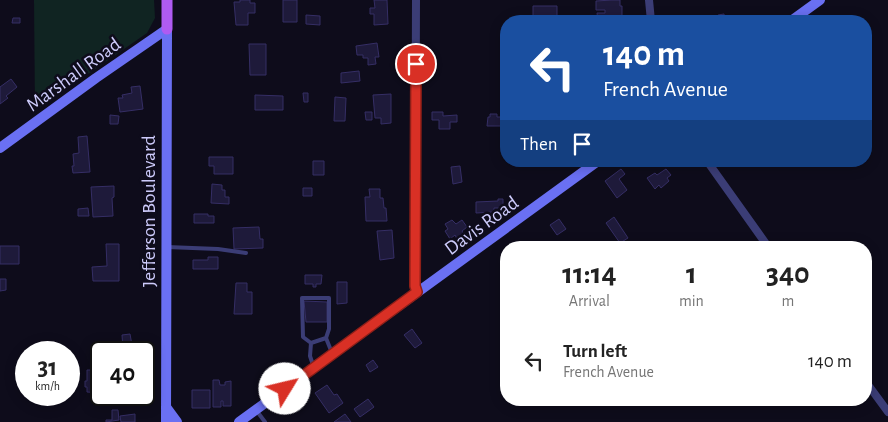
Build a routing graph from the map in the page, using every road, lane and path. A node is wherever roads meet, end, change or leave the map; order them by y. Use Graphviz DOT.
graph roads {
  1 [pos="167,0"];
  2 [pos="416,0"];
  3 [pos="649,0"];
  4 [pos="820,0"];
  5 [pos="650,15"];
  6 [pos="799,15"];
  7 [pos="167,33"];
  8 [pos="0,148"];
  9 [pos="585,167"];
  10 [pos="711,167"];
  11 [pos="764,241"];
  12 [pos="166,247"];
  13 [pos="246,253"];
  14 [pos="417,292"];
  15 [pos="326,338"];
  16 [pos="311,343"];
  17 [pos="332,354"];
  18 [pos="314,368"];
  19 [pos="872,390"];
  20 [pos="166,407"];
  21 [pos="256,410"];
  22 [pos="888,412"];
  23 [pos="166,422"];
  24 [pos="177,422"];
  25 [pos="239,422"];
  26 [pos="265,422"];
  1 -- 7 [label="main road, Jefferson Boulevard"];
  2 -- 14 [label="street"];
  3 -- 5 [label="street"];
  4 -- 6 [label="street"];
  7 -- 8 [label="street, Marshall Road"];
  7 -- 12 [label="street, Jefferson Boulevard"];
  9 -- 14 [label="street, Davis Road"];
  10 -- 11 [label="street"];
  12 -- 13 [label="lane"];
  12 -- 20 [label="street, Jefferson Boulevard"];
  14 -- 17 [label="street, Davis Road"];
  15 -- 16 [label="lane"];
  15 -- 16 [label="lane"];
  15 -- 17 [label="lane"];
  16 -- 18 [label="lane"];
  17 -- 18 [label="street, Davis Road"];
  18 -- 21 [label="street, Davis Road"];
  19 -- 22 [label="street"];
  20 -- 23 [label="street, Jefferson Boulevard"];
  20 -- 24 [label="street"];
  21 -- 25 [label="street, Davis Road"];
  21 -- 26 [label="lane"];
}
